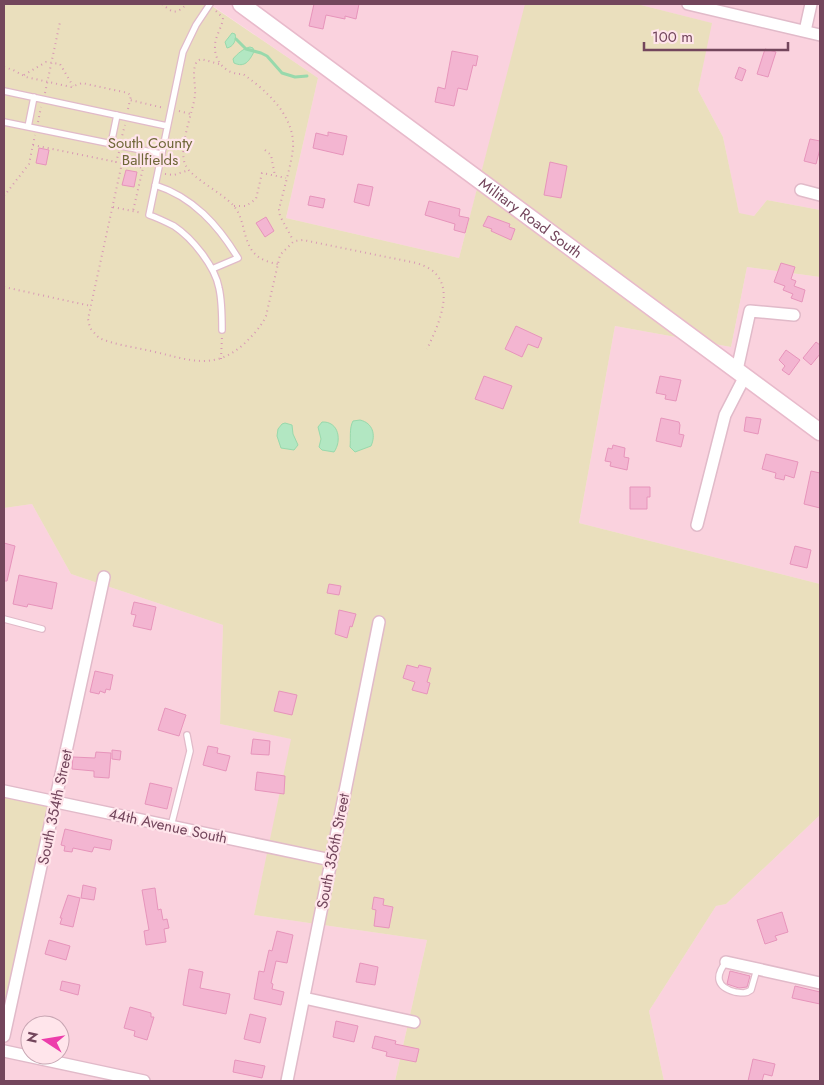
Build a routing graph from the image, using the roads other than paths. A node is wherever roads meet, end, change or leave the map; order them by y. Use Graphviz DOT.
graph roads {
  1 [pos="210,4"];
  2 [pos="241,4"];
  3 [pos="688,4"];
  4 [pos="811,4"];
  5 [pos="805,31"];
  6 [pos="820,35"];
  7 [pos="4,90"];
  8 [pos="34,97"];
  9 [pos="117,115"];
  10 [pos="4,122"];
  11 [pos="167,126"];
  12 [pos="28,127"];
  13 [pos="111,144"];
  14 [pos="161,154"];
  15 [pos="155,184"];
  16 [pos="801,190"];
  17 [pos="820,195"];
  18 [pos="212,269"];
  19 [pos="794,315"];
  20 [pos="222,330"];
  21 [pos="741,373"];
  22 [pos="820,432"];
  23 [pos="697,526"];
  24 [pos="104,578"];
  25 [pos="4,619"];
  26 [pos="379,622"];
  27 [pos="42,629"];
  28 [pos="187,735"];
  29 [pos="4,790"];
  30 [pos="56,802"];
  31 [pos="172,826"];
  32 [pos="332,860"];
  33 [pos="726,962"];
  34 [pos="757,969"];
  35 [pos="820,983"];
  36 [pos="304,998"];
  37 [pos="414,1022"];
  38 [pos="4,1036"];
  39 [pos="4,1052"];
  40 [pos="144,1081"];
  41 [pos="287,1081"];
  1 -- 11 [label="lane"];
  2 -- 21 [label="main road, Military Road South"];
  3 -- 5 [label="street"];
  4 -- 5 [label="street"];
  5 -- 6 [label="street"];
  7 -- 8 [label="lane"];
  8 -- 9 [label="lane"];
  8 -- 12 [label="lane"];
  9 -- 11 [label="lane"];
  9 -- 13 [label="lane"];
  10 -- 12 [label="lane"];
  11 -- 14 [label="lane"];
  12 -- 13 [label="lane"];
  13 -- 14 [label="lane"];
  14 -- 15 [label="lane"];
  15 -- 18 [label="lane"];
  15 -- 18 [label="lane"];
  16 -- 17 [label="street"];
  18 -- 20 [label="lane"];
  19 -- 21 [label="street"];
  21 -- 22 [label="main road, Military Road South"];
  21 -- 23 [label="street"];
  24 -- 30 [label="street, South 354th Street"];
  25 -- 27 [label="lane"];
  26 -- 32 [label="street, South 356th Street"];
  28 -- 31 [label="lane"];
  29 -- 30 [label="street, 44th Avenue South"];
  30 -- 31 [label="street, 44th Avenue South"];
  30 -- 38 [label="street, South 354th Street"];
  31 -- 32 [label="street, 44th Avenue South"];
  32 -- 36 [label="street, South 356th Street"];
  33 -- 34 [label="street"];
  33 -- 34 [label="lane"];
  34 -- 35 [label="street"];
  36 -- 37 [label="street"];
  36 -- 41 [label="street, South 356th Street"];
  39 -- 40 [label="street"];
}
